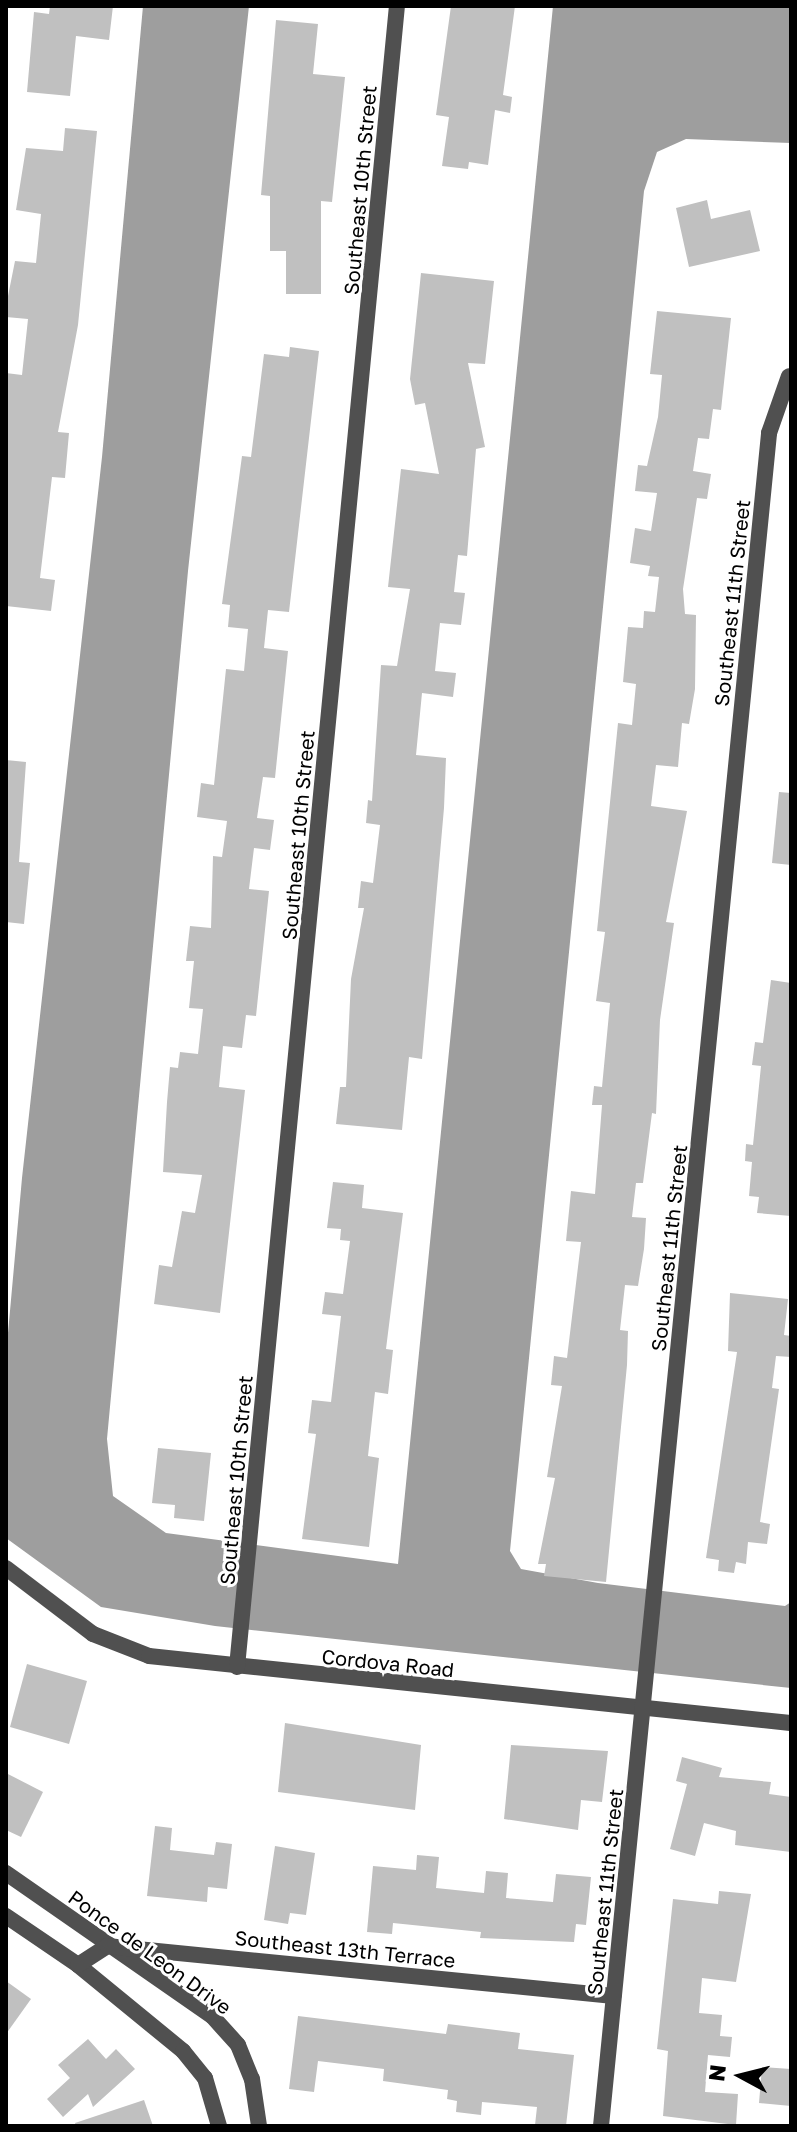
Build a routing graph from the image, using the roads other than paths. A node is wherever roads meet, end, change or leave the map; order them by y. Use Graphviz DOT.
graph roads {
  1 [pos="397,6"];
  2 [pos="789,376"];
  3 [pos="6,1568"];
  4 [pos="237,1667"];
  5 [pos="645,1710"];
  6 [pos="791,1723"];
  7 [pos="6,1873"];
  8 [pos="6,1916"];
  9 [pos="107,1946"];
  10 [pos="78,1965"];
  11 [pos="614,1996"];
  12 [pos="219,2126"];
  13 [pos="259,2126"];
  14 [pos="601,2126"];
  1 -- 4 [label="street, Southeast 10th Street"];
  2 -- 5 [label="street, Southeast 11th Street"];
  3 -- 4 [label="street, Cordova Road"];
  4 -- 5 [label="street, Cordova Road"];
  5 -- 6 [label="street, Cordova Road"];
  5 -- 11 [label="street, Southeast 11th Street"];
  7 -- 9 [label="street, Ponce de Leon Drive"];
  8 -- 10 [label="street"];
  9 -- 10 [label="street"];
  9 -- 11 [label="street, Southeast 13th Terrace"];
  9 -- 13 [label="street, Ponce de Leon Drive"];
  10 -- 12 [label="street"];
  11 -- 14 [label="street, Southeast 11th Street"];
}
